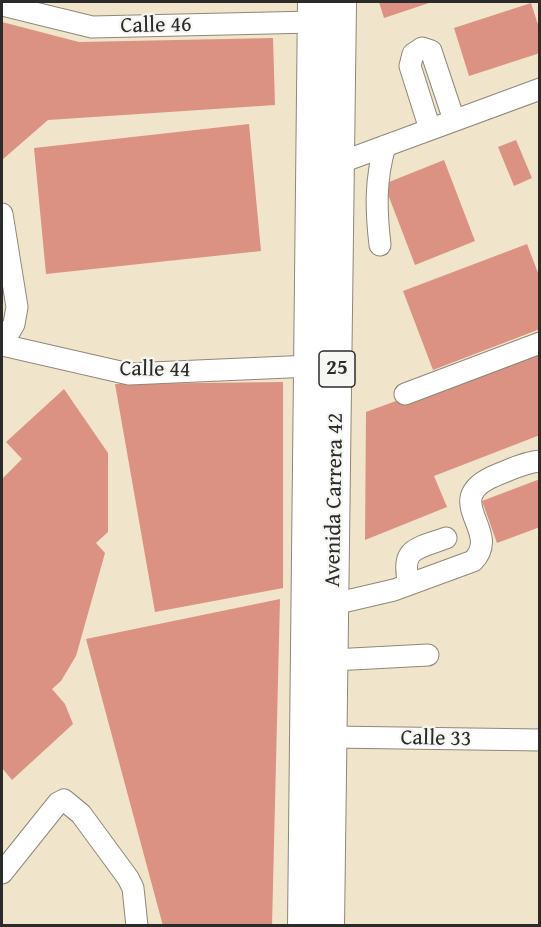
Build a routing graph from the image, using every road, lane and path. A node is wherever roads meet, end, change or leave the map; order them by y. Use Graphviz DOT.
graph roads {
  1 [pos="340,2"];
  2 [pos="2,5"];
  3 [pos="314,12"];
  4 [pos="540,89"];
  5 [pos="454,120"];
  6 [pos="430,129"];
  7 [pos="385,146"];
  8 [pos="326,167"];
  9 [pos="2,214"];
  10 [pos="380,245"];
  11 [pos="540,343"];
  12 [pos="2,345"];
  13 [pos="311,366"];
  14 [pos="405,394"];
  15 [pos="540,461"];
  16 [pos="446,538"];
  17 [pos="409,584"];
  18 [pos="334,604"];
  19 [pos="428,655"];
  20 [pos="333,660"];
  21 [pos="319,734"];
  22 [pos="540,741"];
  23 [pos="2,873"];
  24 [pos="137,926"];
  25 [pos="304,926"];
  26 [pos="328,926"];
  1 -- 8 [label="highway"];
  2 -- 3 [label="street, Calle 46"];
  3 -- 8 [label="highway, Avenida Carrera 42 / 25"];
  4 -- 5 [label="street"];
  5 -- 6 [label="street"];
  5 -- 6 [label="street"];
  6 -- 7 [label="street"];
  7 -- 8 [label="street"];
  7 -- 10 [label="street"];
  8 -- 13 [label="highway, Avenida Carrera 42 / 25"];
  8 -- 18 [label="highway, Avenida Carrera 42 / 25"];
  9 -- 12 [label="street"];
  11 -- 14 [label="street"];
  12 -- 13 [label="street, Calle 44"];
  13 -- 21 [label="highway, Avenida Carrera 42 / 25"];
  15 -- 17 [label="street"];
  16 -- 17 [label="street"];
  17 -- 18 [label="street"];
  18 -- 20 [label="highway, Avenida Carrera 42 / 25"];
  19 -- 20 [label="street"];
  20 -- 21 [label="highway, Avenida Carrera 42 / 25"];
  21 -- 22 [label="street, Calle 33"];
  21 -- 25 [label="highway, Avenida Carrera 42 / 25"];
  21 -- 26 [label="highway"];
  23 -- 24 [label="street"];
}
